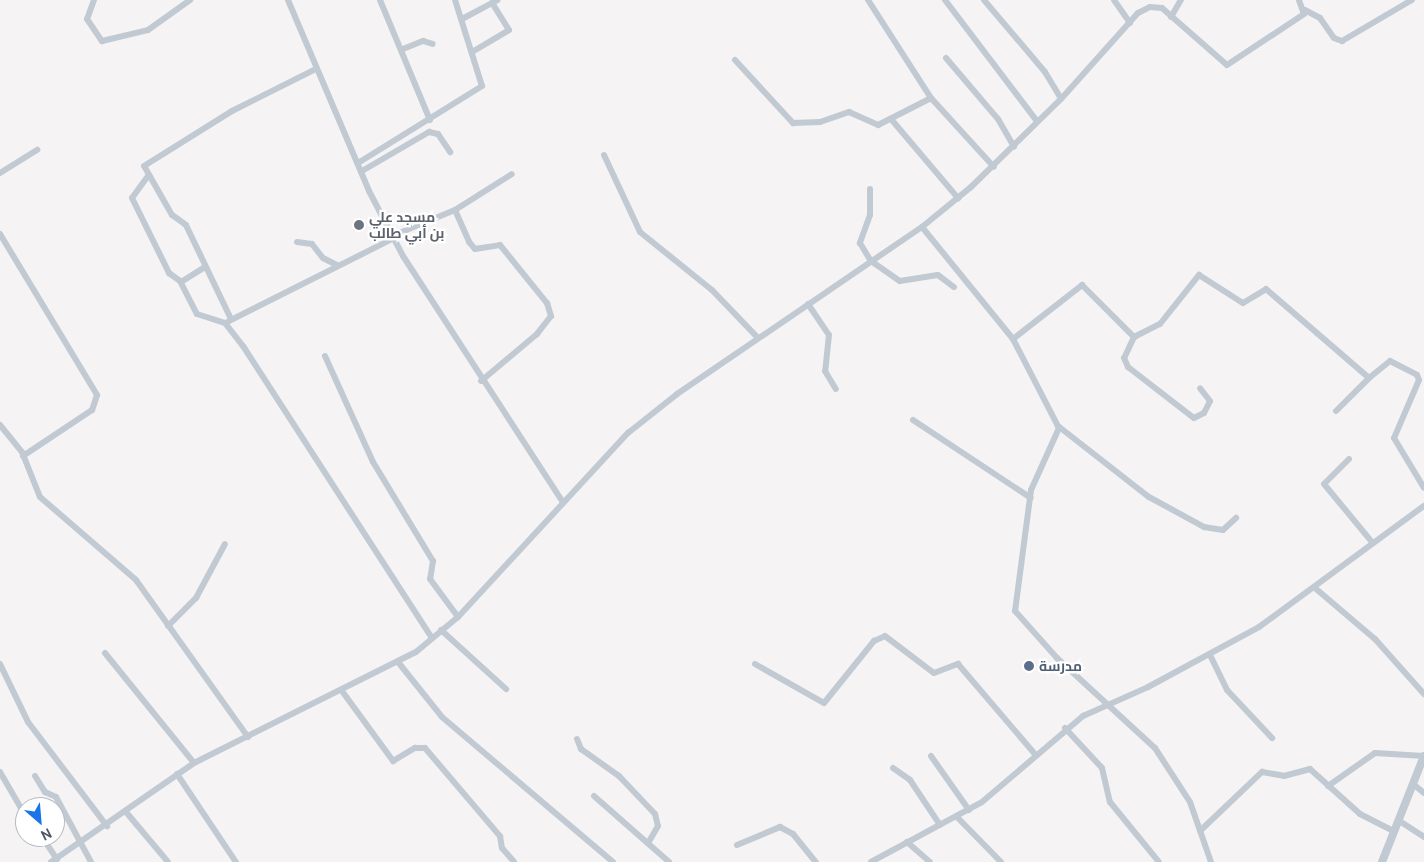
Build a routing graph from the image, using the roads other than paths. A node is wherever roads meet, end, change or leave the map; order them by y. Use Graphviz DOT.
graph roads {
  1 [pos="94,0"];
  2 [pos="190,0"];
  3 [pos="288,0"];
  4 [pos="380,0"];
  5 [pos="455,0"];
  6 [pos="868,0"];
  7 [pos="945,0"];
  8 [pos="984,0"];
  9 [pos="1114,0"];
  10 [pos="1181,0"];
  11 [pos="1299,0"];
  12 [pos="1412,0"];
  13 [pos="495,1"];
  14 [pos="1305,10"];
  15 [pos="1171,17"];
  16 [pos="462,19"];
  17 [pos="1130,22"];
  18 [pos="433,44"];
  19 [pos="403,49"];
  20 [pos="472,52"];
  21 [pos="946,58"];
  22 [pos="735,60"];
  23 [pos="316,69"];
  24 [pos="931,98"];
  25 [pos="1061,99"];
  26 [pos="891,119"];
  27 [pos="430,120"];
  28 [pos="1037,121"];
  29 [pos="1014,147"];
  30 [pos="37,150"];
  31 [pos="450,152"];
  32 [pos="604,156"];
  33 [pos="358,163"];
  34 [pos="994,167"];
  35 [pos="362,171"];
  36 [pos="0,173"];
  37 [pos="512,174"];
  38 [pos="148,176"];
  39 [pos="870,189"];
  40 [pos="958,198"];
  41 [pos="455,210"];
  42 [pos="922,227"];
  43 [pos="0,234"];
  44 [pos="393,237"];
  45 [pos="297,242"];
  46 [pos="871,261"];
  47 [pos="337,265"];
  48 [pos="205,267"];
  49 [pos="181,282"];
  50 [pos="954,287"];
  51 [pos="808,304"];
  52 [pos="228,321"];
  53 [pos="1134,337"];
  54 [pos="758,338"];
  55 [pos="1013,339"];
  56 [pos="324,356"];
  57 [pos="1369,378"];
  58 [pos="481,382"];
  59 [pos="1200,388"];
  60 [pos="836,389"];
  61 [pos="1336,411"];
  62 [pos="913,420"];
  63 [pos="0,425"];
  64 [pos="1058,426"];
  65 [pos="23,456"];
  66 [pos="1349,459"];
  67 [pos="1424,488"];
  68 [pos="1031,498"];
  69 [pos="562,501"];
  70 [pos="1424,506"];
  71 [pos="1236,518"];
  72 [pos="1372,542"];
  73 [pos="225,544"];
  74 [pos="1315,588"];
  75 [pos="458,617"];
  76 [pos="168,626"];
  77 [pos="442,630"];
  78 [pos="432,638"];
  79 [pos="105,653"];
  80 [pos="1210,654"];
  81 [pos="398,662"];
  82 [pos="0,664"];
  83 [pos="756,664"];
  84 [pos="506,689"];
  85 [pos="342,691"];
  86 [pos="1424,694"];
  87 [pos="1105,706"];
  88 [pos="1065,728"];
  89 [pos="248,737"];
  90 [pos="1272,738"];
  91 [pos="577,739"];
  92 [pos="1036,754"];
  93 [pos="931,756"];
  94 [pos="1423,759"];
  95 [pos="194,762"];
  96 [pos="894,768"];
  97 [pos="0,772"];
  98 [pos="177,774"];
  99 [pos="35,776"];
  100 [pos="1413,784"];
  101 [pos="1328,786"];
  102 [pos="1424,793"];
  103 [pos="594,796"];
  104 [pos="15,798"];
  105 [pos="969,810"];
  106 [pos="126,812"];
  107 [pos="957,817"];
  108 [pos="1398,820"];
  109 [pos="107,826"];
  110 [pos="940,826"];
  111 [pos="1200,830"];
  112 [pos="1394,831"];
  113 [pos="1424,837"];
  114 [pos="907,842"];
  115 [pos="648,843"];
  116 [pos="80,844"];
  117 [pos="737,845"];
  118 [pos="49,847"];
  119 [pos="59,860"];
  120 [pos="91,862"];
  121 [pos="168,862"];
  122 [pos="236,862"];
  123 [pos="514,862"];
  124 [pos="613,862"];
  125 [pos="669,862"];
  126 [pos="816,862"];
  127 [pos="871,862"];
  128 [pos="930,862"];
  129 [pos="1001,862"];
  130 [pos="1159,862"];
  131 [pos="1210,862"];
  132 [pos="1382,862"];
  1 -- 2 [label="street"];
  3 -- 23 [label="street"];
  4 -- 19 [label="street"];
  5 -- 16 [label="street"];
  6 -- 24 [label="street"];
  7 -- 28 [label="street"];
  8 -- 25 [label="street"];
  9 -- 17 [label="street"];
  10 -- 15 [label="street"];
  11 -- 14 [label="street"];
  12 -- 14 [label="street"];
  13 -- 16 [label="street"];
  13 -- 20 [label="street"];
  14 -- 15 [label="street"];
  15 -- 17 [label="street"];
  16 -- 20 [label="street"];
  17 -- 25 [label="street"];
  18 -- 19 [label="street"];
  19 -- 27 [label="street"];
  20 -- 27 [label="street"];
  21 -- 29 [label="street"];
  22 -- 26 [label="street"];
  23 -- 33 [label="street"];
  23 -- 38 [label="street"];
  24 -- 26 [label="street"];
  24 -- 34 [label="street"];
  25 -- 28 [label="street"];
  26 -- 40 [label="street"];
  27 -- 33 [label="street"];
  28 -- 29 [label="street"];
  29 -- 34 [label="street"];
  30 -- 36 [label="street"];
  31 -- 35 [label="street"];
  32 -- 54 [label="street"];
  33 -- 35 [label="street"];
  34 -- 40 [label="street"];
  35 -- 44 [label="street"];
  37 -- 41 [label="street"];
  38 -- 48 [label="street"];
  38 -- 49 [label="street"];
  39 -- 46 [label="street"];
  40 -- 42 [label="street"];
  41 -- 44 [label="street"];
  41 -- 58 [label="street"];
  42 -- 46 [label="street"];
  42 -- 55 [label="street"];
  43 -- 65 [label="street"];
  44 -- 47 [label="street"];
  44 -- 58 [label="street"];
  45 -- 47 [label="street"];
  46 -- 50 [label="street"];
  46 -- 51 [label="street"];
  47 -- 52 [label="street"];
  48 -- 49 [label="street"];
  48 -- 52 [label="street"];
  49 -- 52 [label="street"];
  51 -- 54 [label="street"];
  51 -- 60 [label="street"];
  52 -- 78 [label="street"];
  53 -- 55 [label="street"];
  53 -- 57 [label="street"];
  53 -- 59 [label="street"];
  54 -- 69 [label="street"];
  55 -- 64 [label="street"];
  56 -- 75 [label="street"];
  57 -- 61 [label="street"];
  57 -- 67 [label="street"];
  58 -- 69 [label="street"];
  62 -- 68 [label="street"];
  63 -- 65 [label="street"];
  64 -- 68 [label="street"];
  64 -- 71 [label="street"];
  65 -- 76 [label="street"];
  66 -- 72 [label="street"];
  68 -- 87 [label="street"];
  69 -- 75 [label="street"];
  70 -- 72 [label="street"];
  72 -- 74 [label="street"];
  73 -- 76 [label="street"];
  74 -- 80 [label="street"];
  74 -- 86 [label="street"];
  75 -- 77 [label="street"];
  76 -- 89 [label="street"];
  77 -- 78 [label="street"];
  77 -- 84 [label="street"];
  78 -- 81 [label="street"];
  79 -- 95 [label="street"];
  80 -- 87 [label="street"];
  80 -- 90 [label="street"];
  81 -- 85 [label="street"];
  81 -- 124 [label="street"];
  82 -- 109 [label="street"];
  83 -- 92 [label="street"];
  85 -- 89 [label="street"];
  85 -- 123 [label="street"];
  87 -- 88 [label="street"];
  87 -- 111 [label="street"];
  88 -- 92 [label="street"];
  88 -- 130 [label="street"];
  89 -- 95 [label="street"];
  91 -- 115 [label="street"];
  92 -- 105 [label="street"];
  93 -- 105 [label="street"];
  94 -- 100 [label="street"];
  94 -- 101 [label="street"];
  95 -- 98 [label="street"];
  96 -- 110 [label="street"];
  97 -- 104 [label="street"];
  98 -- 106 [label="street"];
  98 -- 122 [label="street"];
  99 -- 116 [label="street"];
  100 -- 102 [label="street"];
  100 -- 108 [label="street"];
  101 -- 111 [label="street"];
  101 -- 112 [label="street"];
  103 -- 115 [label="street"];
  105 -- 107 [label="street"];
  106 -- 109 [label="street"];
  106 -- 121 [label="street"];
  107 -- 110 [label="street"];
  107 -- 129 [label="street"];
  108 -- 112 [label="street"];
  108 -- 113 [label="street"];
  109 -- 116 [label="street"];
  110 -- 114 [label="street"];
  111 -- 131 [label="street"];
  112 -- 132 [label="street"];
  114 -- 127 [label="street"];
  114 -- 128 [label="street"];
  115 -- 125 [label="street"];
  116 -- 119 [label="street"];
  116 -- 120 [label="street"];
  117 -- 126 [label="street"];
  118 -- 119 [label="street"];
}
